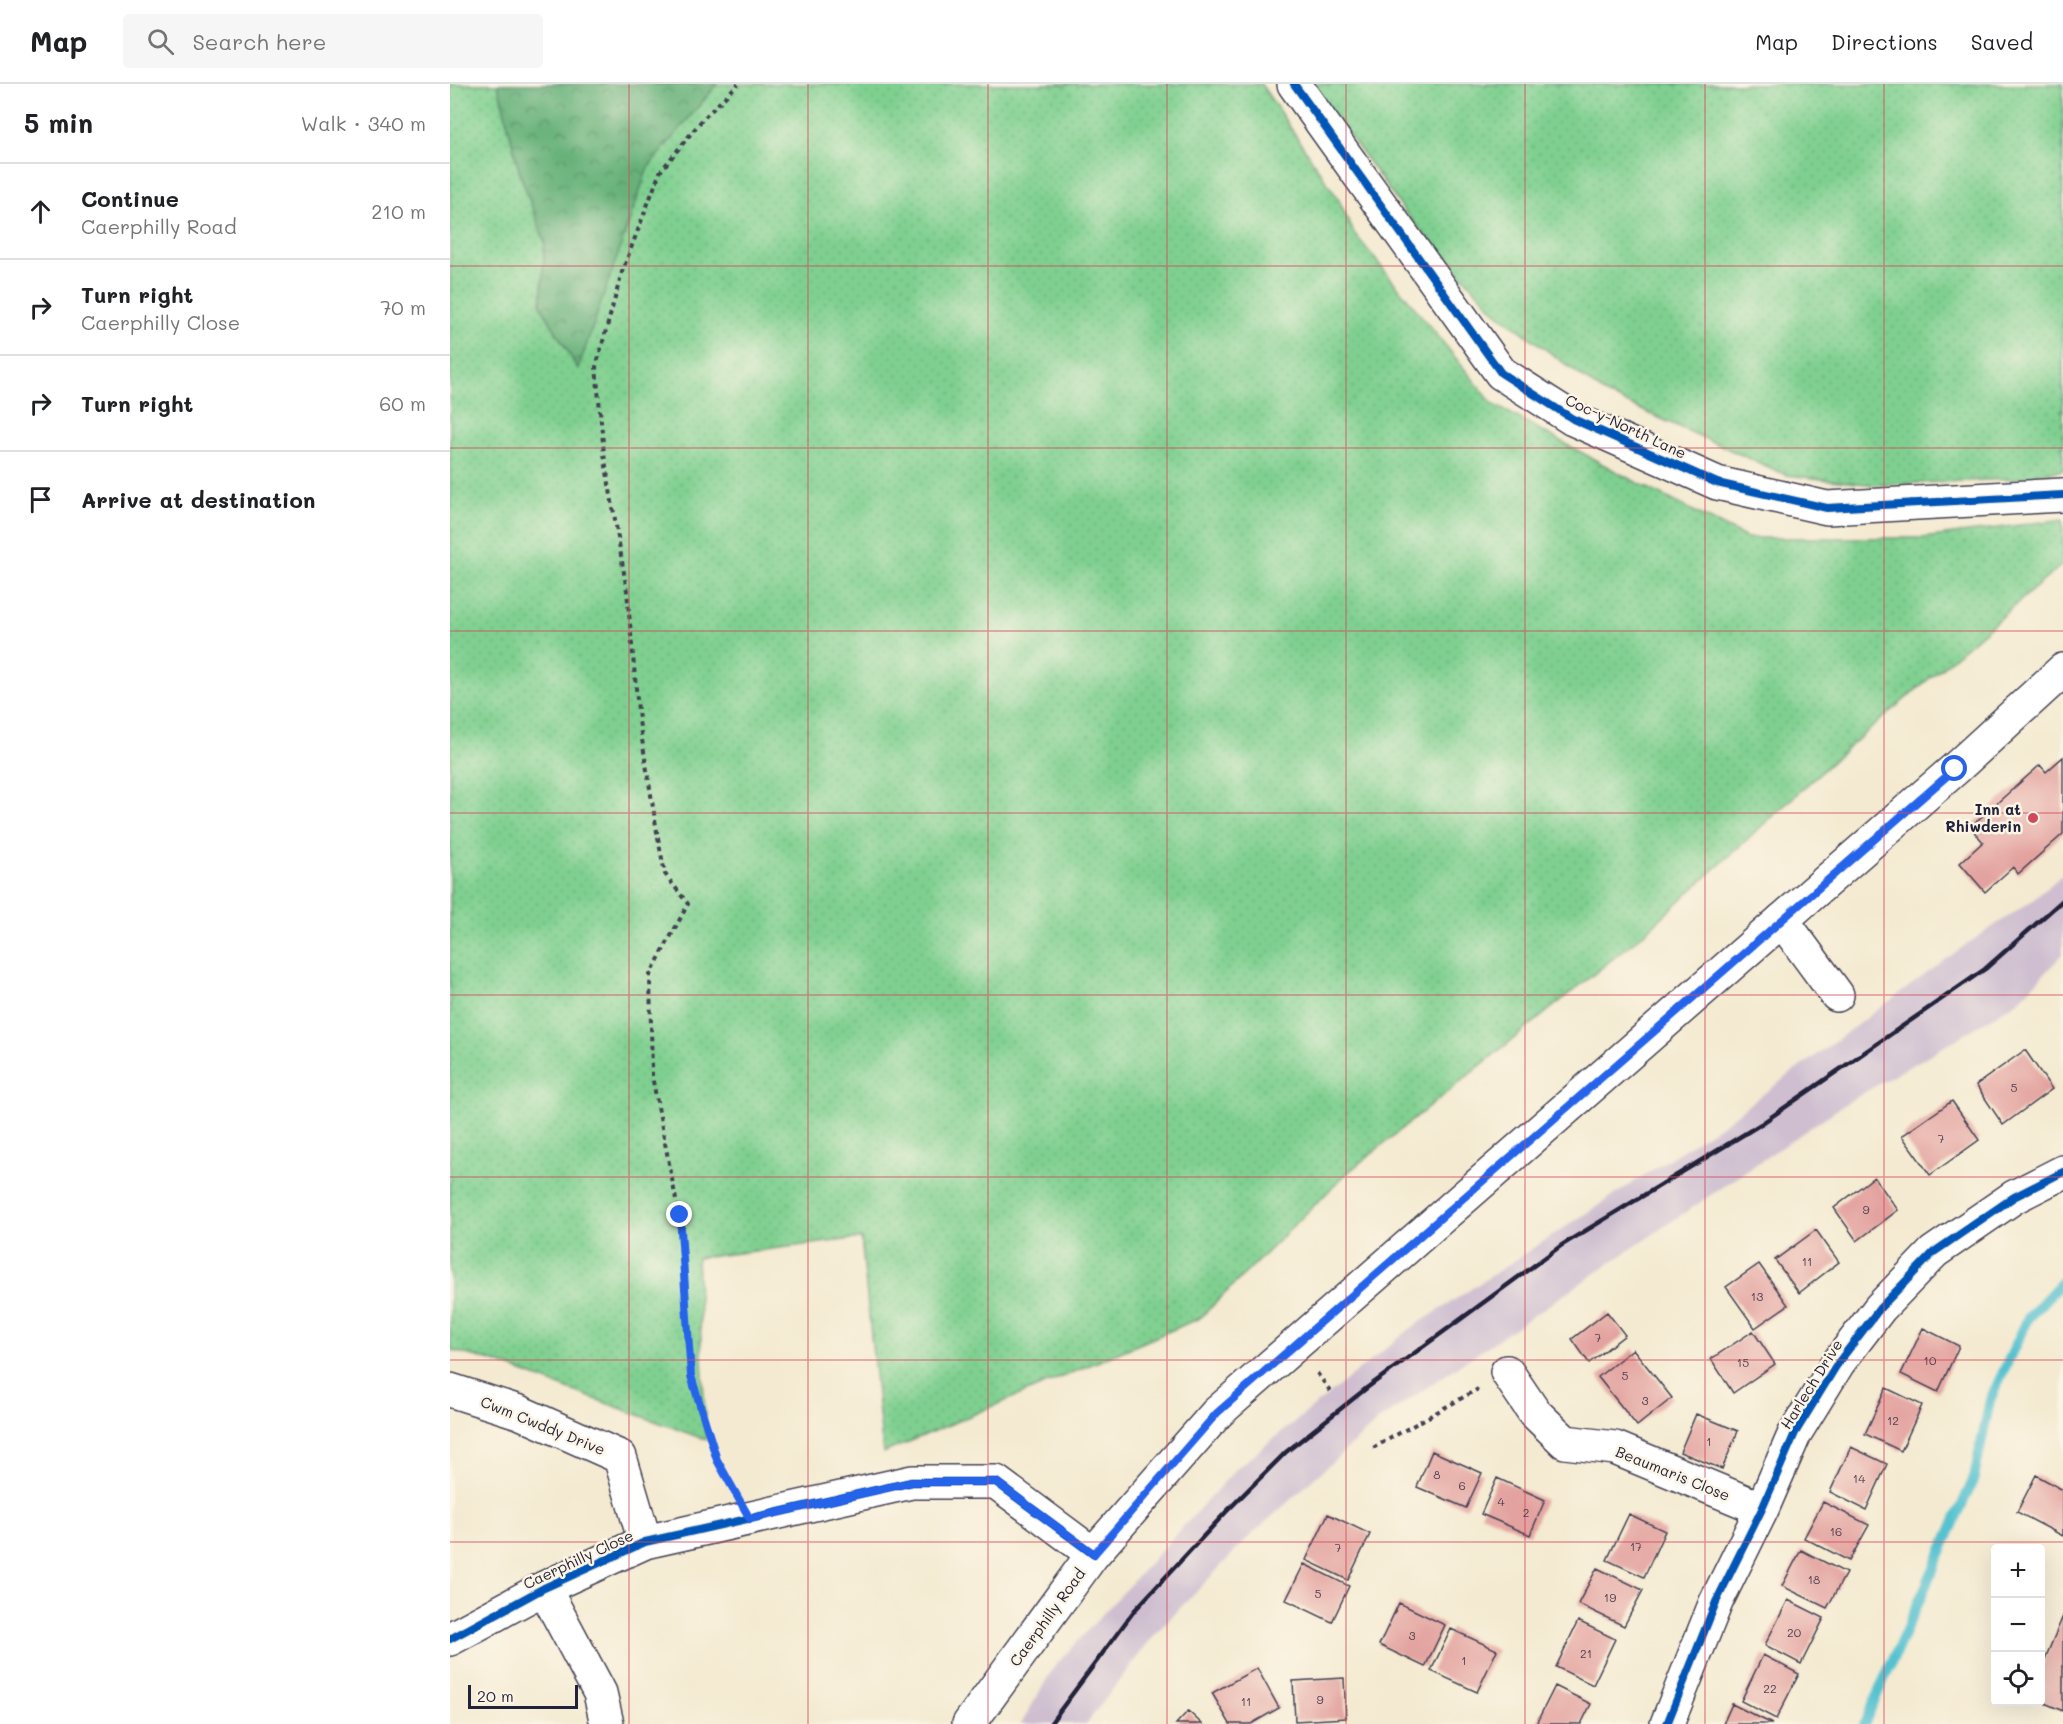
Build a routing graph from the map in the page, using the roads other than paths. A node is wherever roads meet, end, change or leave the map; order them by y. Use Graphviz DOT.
graph roads {
  1 [pos="1294,84"];
  2 [pos="2063,495"];
  3 [pos="2063,670"];
  4 [pos="1782,920"];
  5 [pos="1837,995"];
  6 [pos="2063,1172"];
  7 [pos="1507,1372"];
  8 [pos="450,1390"];
  9 [pos="1762,1509"];
  10 [pos="645,1542"];
  11 [pos="1094,1554"];
  12 [pos="544,1588"];
  13 [pos="450,1639"];
  14 [pos="607,1724"];
  15 [pos="969,1724"];
  16 [pos="1667,1724"];
  1 -- 2 [label="street, Coc-y-North Lane"];
  3 -- 4 [label="street, Caerphilly Road"];
  4 -- 5 [label="street"];
  4 -- 11 [label="street, Caerphilly Road"];
  6 -- 9 [label="street, Harlech Drive"];
  7 -- 9 [label="street, Beaumaris Close"];
  8 -- 10 [label="street, Cwm Cwddy Drive"];
  9 -- 16 [label="street, Harlech Drive"];
  10 -- 11 [label="street, Caerphilly Close"];
  10 -- 12 [label="street, Caerphilly Close"];
  11 -- 15 [label="street, Caerphilly Road"];
  12 -- 13 [label="street, Caerphilly Close"];
  12 -- 14 [label="street"];
}
